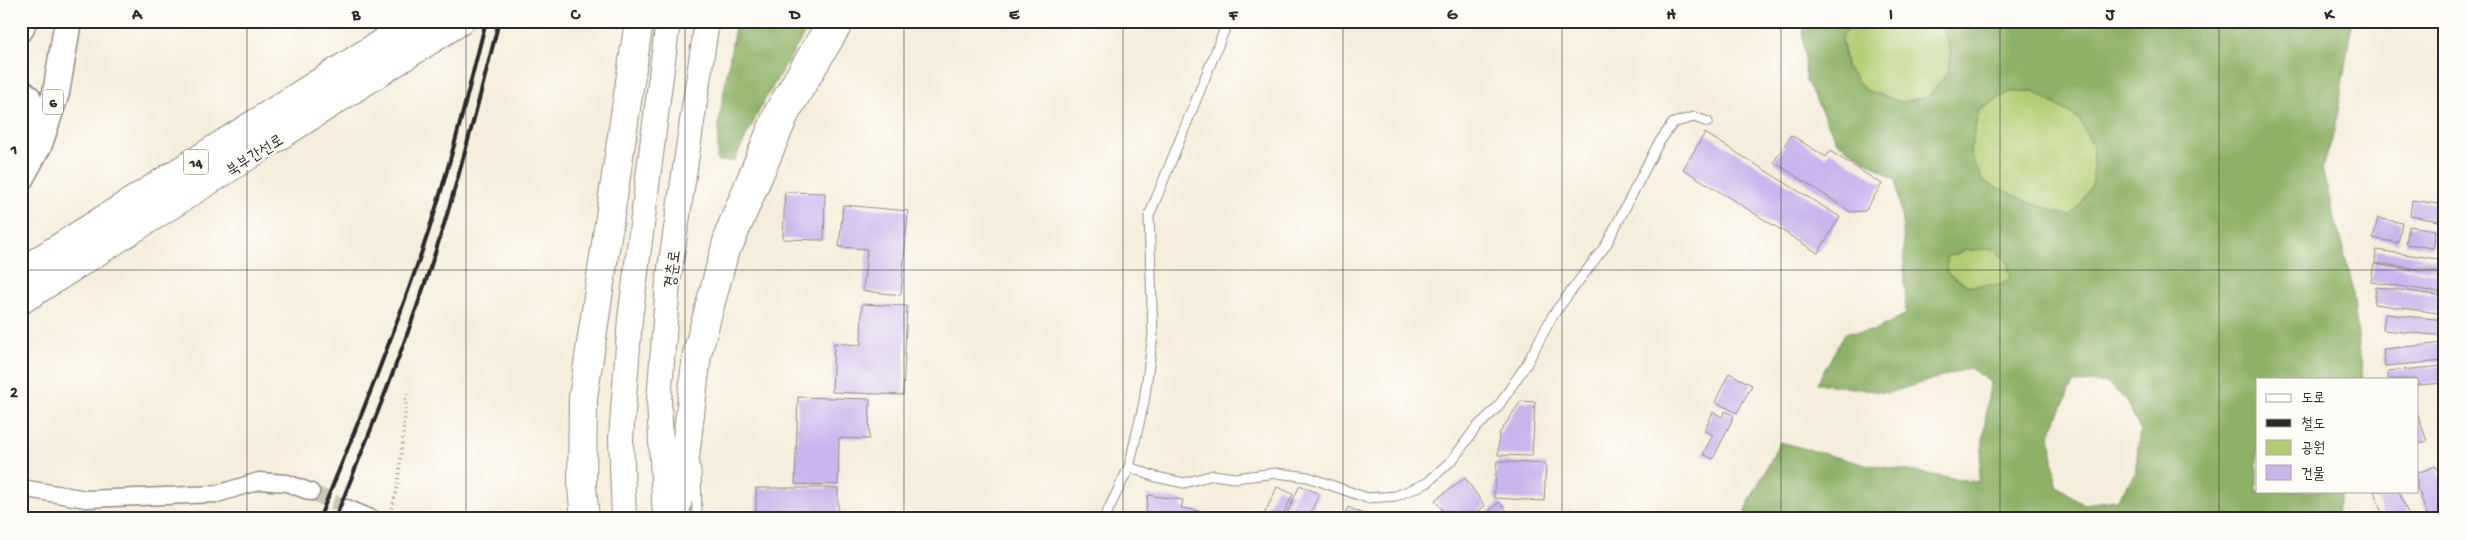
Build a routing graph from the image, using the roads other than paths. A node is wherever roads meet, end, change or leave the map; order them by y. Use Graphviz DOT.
graph roads {
  1 [pos="23,21"];
  2 [pos="68,21"];
  3 [pos="417,21"];
  4 [pos="460,21"];
  5 [pos="639,21"];
  6 [pos="668,21"];
  7 [pos="707,21"];
  8 [pos="832,21"];
  9 [pos="851,21"];
  10 [pos="1228,21"];
  11 [pos="21,28"];
  12 [pos="21,92"];
  13 [pos="1708,122"];
  14 [pos="38,144"];
  15 [pos="21,178"];
  16 [pos="105,234"];
  17 [pos="734,259"];
  18 [pos="21,272"];
  19 [pos="21,300"];
  20 [pos="697,464"];
  21 [pos="1129,467"];
  22 [pos="21,488"];
  23 [pos="311,492"];
  24 [pos="347,508"];
  25 [pos="372,519"];
  26 [pos="585,519"];
  27 [pos="624,519"];
  28 [pos="665,519"];
  29 [pos="674,519"];
  30 [pos="697,519"];
  31 [pos="1104,519"];
  1 -- 11 [label="main road"];
  2 -- 14 [label="main road, 6"];
  3 -- 16 [label="highway, 북부간선로 / 14"];
  4 -- 16 [label="highway, 북부간선로 / 14"];
  5 -- 26 [label="highway"];
  6 -- 27 [label="main road"];
  7 -- 28 [label="main road, 경춘로"];
  8 -- 29 [label="highway"];
  9 -- 17 [label="lane"];
  10 -- 21 [label="lane"];
  12 -- 14 [label="main road"];
  13 -- 21 [label="lane"];
  14 -- 15 [label="main road, 6"];
  16 -- 18 [label="highway, 북부간선로 / 14"];
  16 -- 19 [label="highway, 북부간선로 / 14"];
  20 -- 30 [label="lane"];
  21 -- 31 [label="lane"];
  22 -- 23 [label="street"];
  24 -- 25 [label="street"];
}
